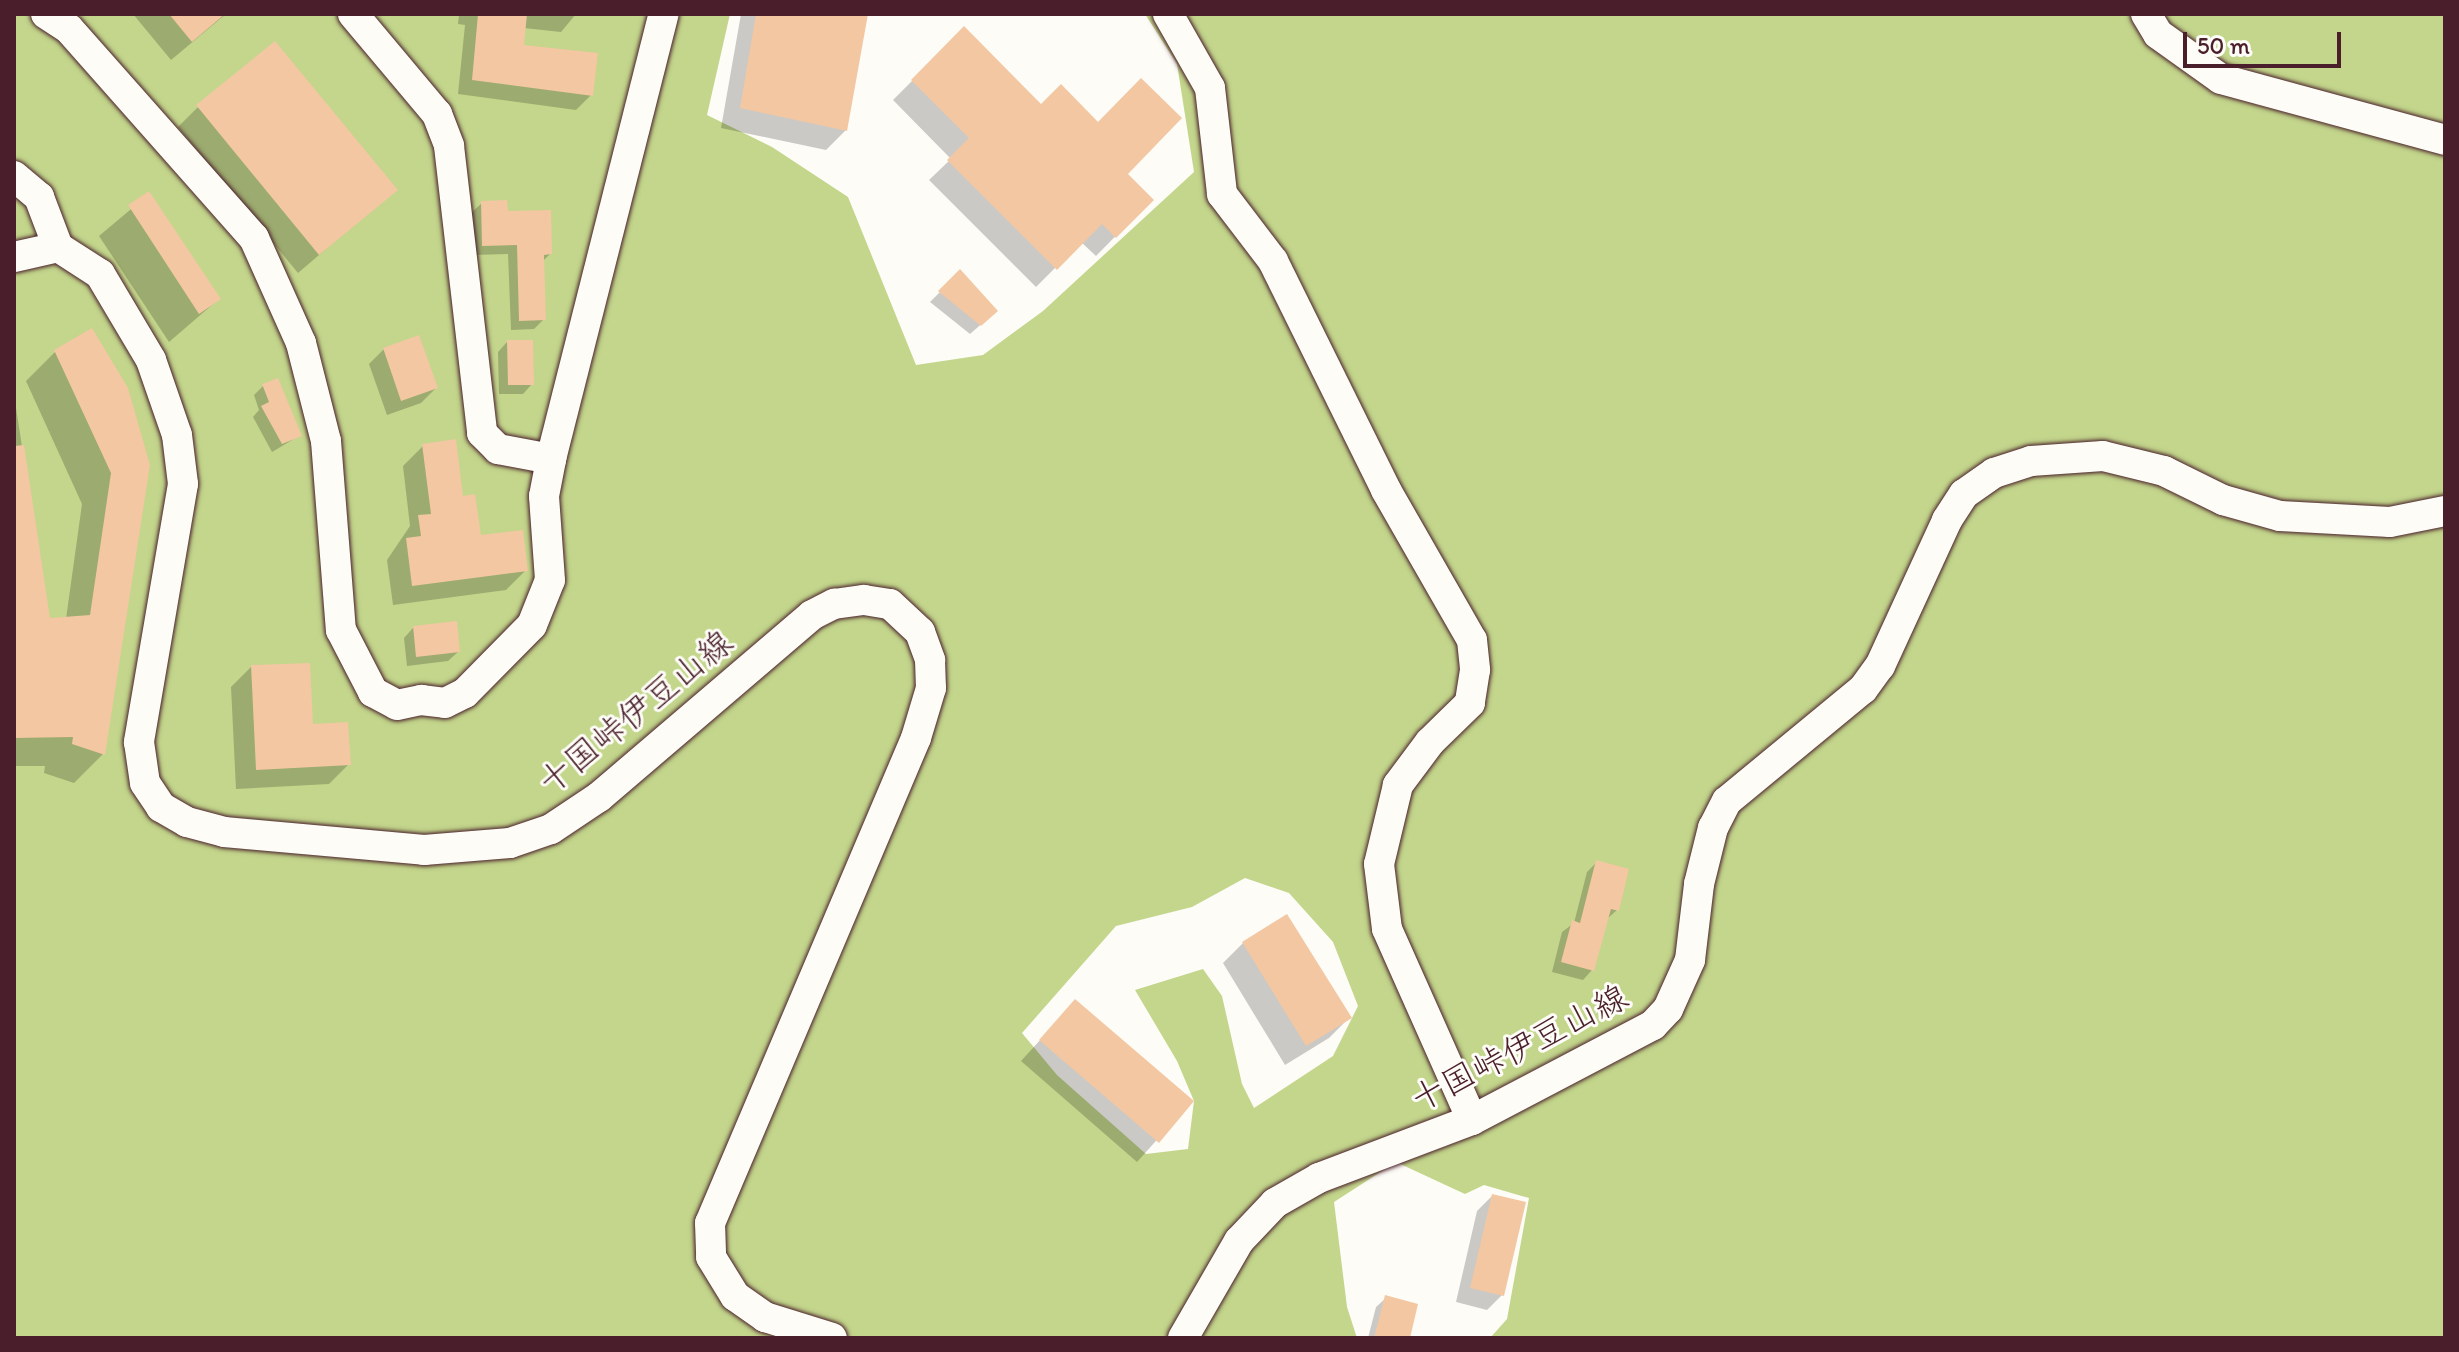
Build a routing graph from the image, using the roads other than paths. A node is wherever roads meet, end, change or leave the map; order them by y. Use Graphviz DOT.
graph roads {
  1 [pos="46,14"];
  2 [pos="353,14"];
  3 [pos="664,14"];
  4 [pos="1168,14"];
  5 [pos="2146,14"];
  6 [pos="2445,140"];
  7 [pos="14,176"];
  8 [pos="58,247"];
  9 [pos="14,257"];
  10 [pos="551,459"];
  11 [pos="2445,511"];
  12 [pos="1472,1120"];
  13 [pos="832,1338"];
  14 [pos="1183,1338"];
  1 -- 10 [label="main road"];
  2 -- 10 [label="main road"];
  3 -- 10 [label="main road"];
  4 -- 12 [label="main road"];
  5 -- 6 [label="main road"];
  7 -- 8 [label="main road"];
  8 -- 9 [label="main road"];
  8 -- 13 [label="main road, 十国峠伊豆山線"];
  11 -- 12 [label="main road, 十国峠伊豆山線"];
  12 -- 14 [label="main road, 十国峠伊豆山線"];
}
